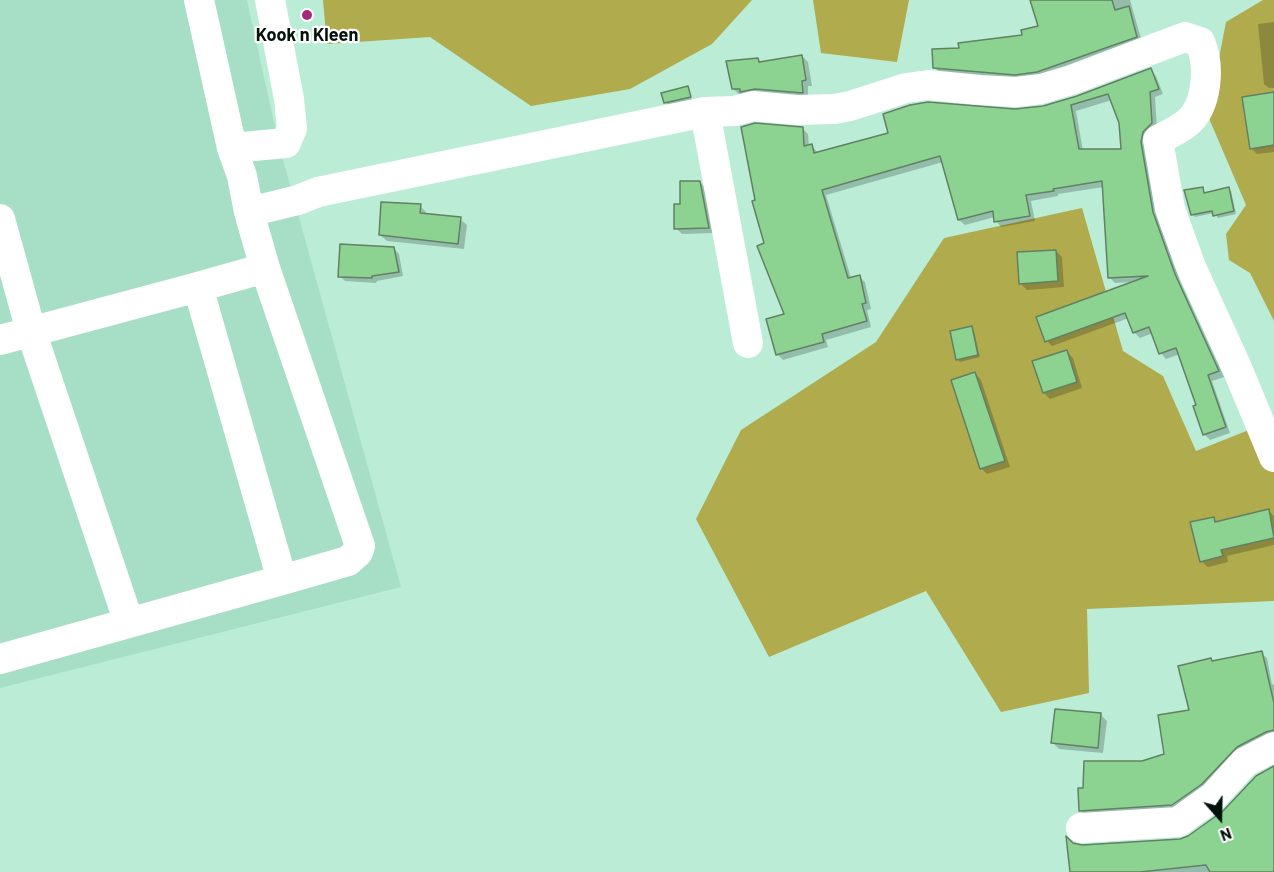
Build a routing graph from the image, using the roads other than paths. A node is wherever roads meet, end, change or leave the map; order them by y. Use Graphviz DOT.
graph roads {
  1 [pos="199,0"];
  2 [pos="270,0"];
  3 [pos="705,112"];
  4 [pos="232,148"];
  5 [pos="249,212"];
  6 [pos="0,219"];
  7 [pos="265,268"];
  8 [pos="198,287"];
  9 [pos="31,331"];
  10 [pos="0,340"];
  11 [pos="748,343"];
  12 [pos="1274,457"];
  13 [pos="282,580"];
  14 [pos="129,623"];
  15 [pos="0,659"];
  16 [pos="1274,747"];
  17 [pos="1081,828"];
  1 -- 4 [label="street"];
  2 -- 4 [label="street"];
  3 -- 5 [label="street"];
  3 -- 11 [label="street"];
  3 -- 12 [label="street"];
  4 -- 5 [label="street"];
  5 -- 7 [label="street"];
  6 -- 9 [label="street"];
  7 -- 8 [label="street"];
  7 -- 13 [label="street"];
  8 -- 9 [label="street"];
  8 -- 13 [label="street"];
  9 -- 10 [label="street"];
  9 -- 14 [label="street"];
  13 -- 14 [label="street"];
  14 -- 15 [label="street"];
  16 -- 17 [label="street"];
}
